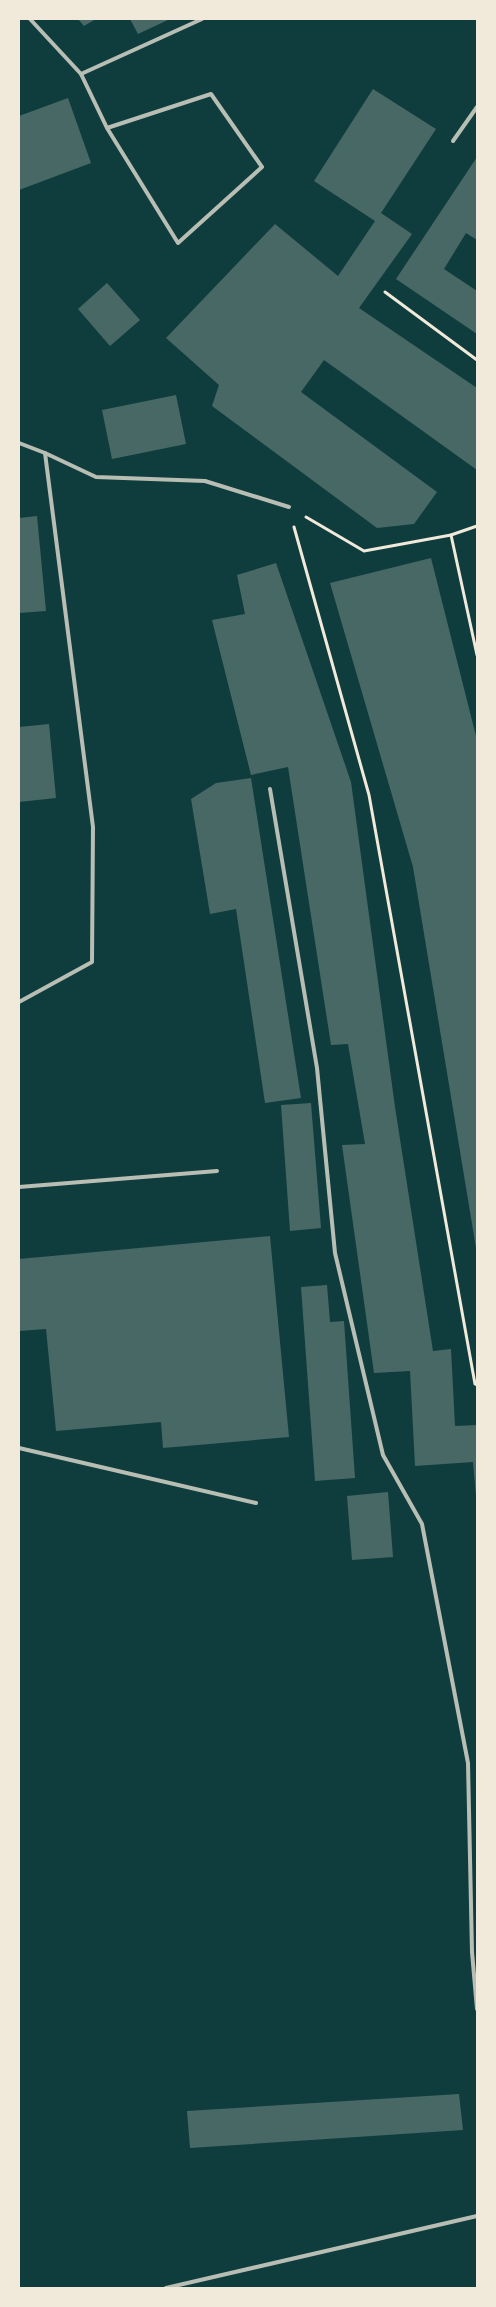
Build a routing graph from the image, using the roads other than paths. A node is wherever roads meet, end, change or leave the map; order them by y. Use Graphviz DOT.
graph roads {
  1 [pos="30,19"];
  2 [pos="202,19"];
  3 [pos="81,74"];
  4 [pos="477,107"];
  5 [pos="107,128"];
  6 [pos="453,141"];
  7 [pos="19,443"];
  8 [pos="45,453"];
  9 [pos="289,507"];
  10 [pos="270,789"];
  11 [pos="19,1002"];
  12 [pos="217,1171"];
  13 [pos="19,1187"];
  14 [pos="19,1448"];
  15 [pos="256,1503"];
  16 [pos="477,2009"];
  17 [pos="477,2216"];
  18 [pos="166,2288"];
  1 -- 3 [label="lane"];
  2 -- 3 [label="lane"];
  3 -- 5 [label="lane"];
  4 -- 6 [label="lane"];
  5 -- 5 [label="lane"];
  7 -- 8 [label="lane"];
  8 -- 9 [label="lane"];
  8 -- 11 [label="lane"];
  10 -- 16 [label="lane"];
  12 -- 13 [label="lane"];
  14 -- 15 [label="lane"];
  17 -- 18 [label="lane"];
}
